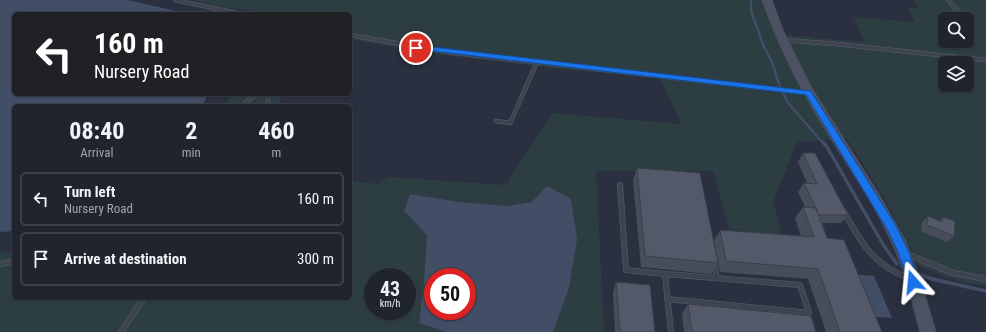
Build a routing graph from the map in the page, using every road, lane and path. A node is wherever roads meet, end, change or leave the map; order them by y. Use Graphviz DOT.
graph roads {
  1 [pos="176,0"];
  2 [pos="767,0"];
  3 [pos="948,0"];
  4 [pos="233,12"];
  5 [pos="959,12"];
  6 [pos="352,35"];
  7 [pos="781,40"];
  8 [pos="986,60"];
  9 [pos="537,62"];
  10 [pos="808,93"];
  11 [pos="254,96"];
  12 [pos="244,104"];
  13 [pos="496,121"];
  14 [pos="620,184"];
  15 [pos="840,205"];
  16 [pos="904,252"];
  17 [pos="713,256"];
  18 [pos="12,261"];
  19 [pos="0,264"];
  20 [pos="665,274"];
  21 [pos="717,278"];
  22 [pos="912,279"];
  23 [pos="986,279"];
  24 [pos="667,299"];
  25 [pos="143,300"];
  26 [pos="121,332"];
  27 [pos="671,332"];
  28 [pos="928,332"];
  1 -- 4 [label="lane"];
  2 -- 7 [label="main road"];
  3 -- 5 [label="lane"];
  6 -- 9 [label="lane"];
  7 -- 8 [label="lane"];
  7 -- 10 [label="main road"];
  9 -- 10 [label="lane"];
  9 -- 13 [label="lane"];
  10 -- 16 [label="main road"];
  11 -- 12 [label="lane"];
  14 -- 20 [label="lane"];
  15 -- 22 [label="lane"];
  16 -- 22 [label="main road"];
  16 -- 23 [label="lane"];
  17 -- 21 [label="lane"];
  18 -- 19 [label="lane"];
  20 -- 21 [label="lane"];
  20 -- 24 [label="lane"];
  21 -- 24 [label="lane"];
  22 -- 28 [label="main road"];
  24 -- 27 [label="lane"];
  25 -- 26 [label="lane"];
}
